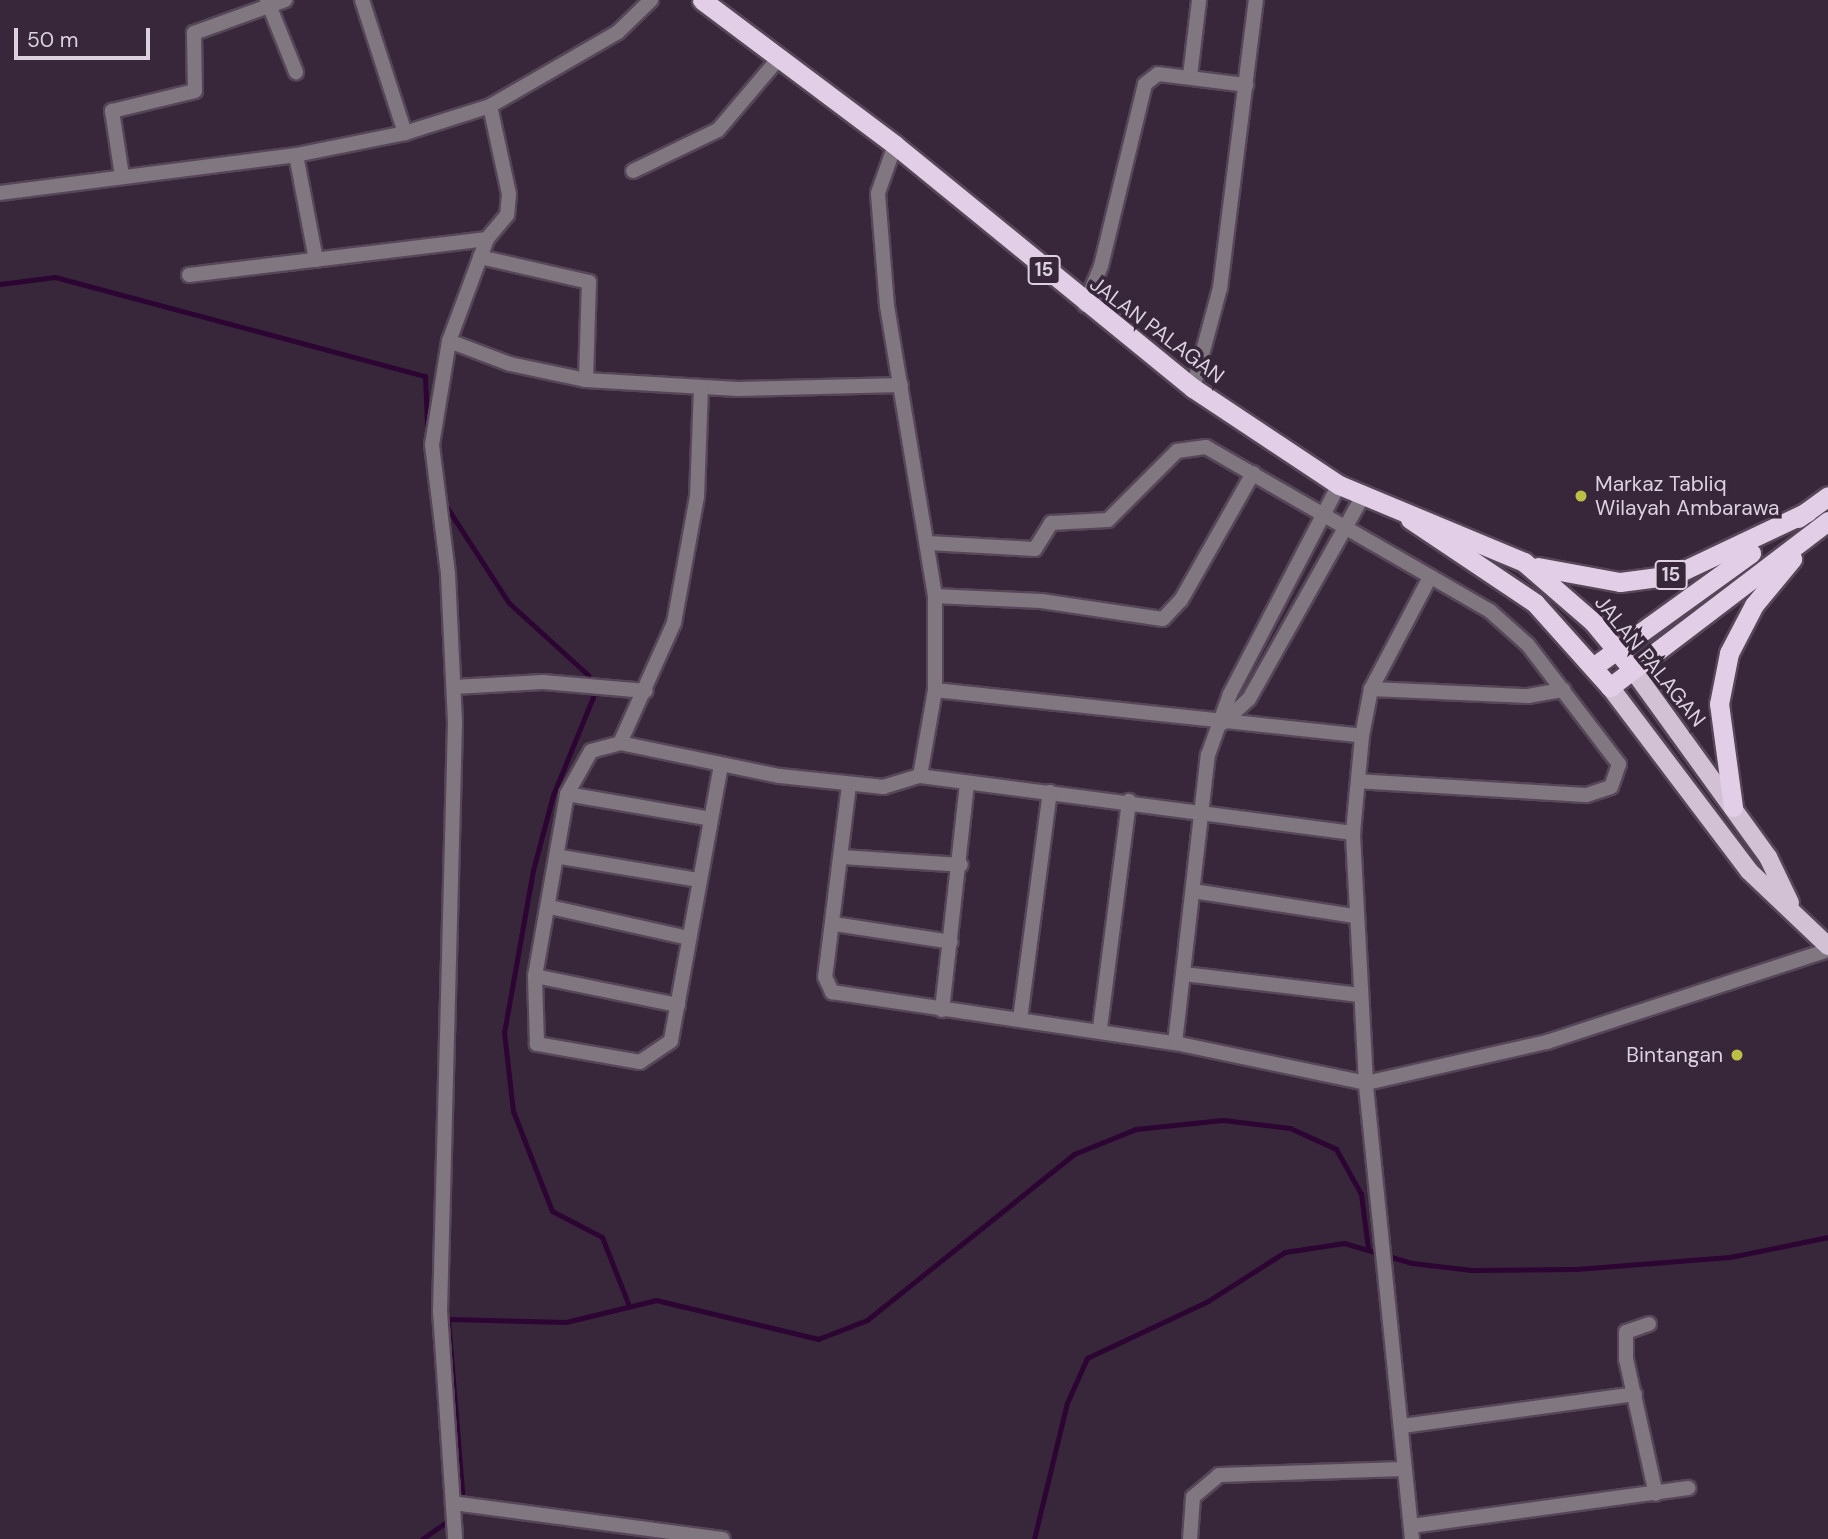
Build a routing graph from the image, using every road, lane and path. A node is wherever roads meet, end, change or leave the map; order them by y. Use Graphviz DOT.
graph roads {
  1 [pos="285,0"];
  2 [pos="362,0"];
  3 [pos="651,0"];
  4 [pos="702,0"];
  5 [pos="1199,0"];
  6 [pos="1256,0"];
  7 [pos="269,3"];
  8 [pos="779,58"];
  9 [pos="296,72"];
  10 [pos="1190,76"];
  11 [pos="1246,85"];
  12 [pos="490,106"];
  13 [pos="405,133"];
  14 [pos="895,145"];
  15 [pos="296,155"];
  16 [pos="632,171"];
  17 [pos="121,176"];
  18 [pos="0,193"];
  19 [pos="487,239"];
  20 [pos="480,257"];
  21 [pos="316,260"];
  22 [pos="189,275"];
  23 [pos="1085,304"];
  24 [pos="449,341"];
  25 [pos="586,380"];
  26 [pos="901,385"];
  27 [pos="701,387"];
  28 [pos="1193,388"];
  29 [pos="1252,473"];
  30 [pos="1339,485"];
  31 [pos="1363,496"];
  32 [pos="1828,496"];
  33 [pos="1807,512"];
  34 [pos="1404,514"];
  35 [pos="1324,519"];
  36 [pos="1821,526"];
  37 [pos="1346,532"];
  38 [pos="928,543"];
  39 [pos="1524,562"];
  40 [pos="1430,577"];
  41 [pos="935,596"];
  42 [pos="1617,650"];
  43 [pos="1593,667"];
  44 [pos="1633,670"];
  45 [pos="454,687"];
  46 [pos="1610,687"];
  47 [pos="1371,689"];
  48 [pos="935,690"];
  49 [pos="1563,690"];
  50 [pos="646,691"];
  51 [pos="1222,724"];
  52 [pos="1362,736"];
  53 [pos="620,743"];
  54 [pos="721,765"];
  55 [pos="920,776"];
  56 [pos="1358,781"];
  57 [pos="967,784"];
  58 [pos="849,785"];
  59 [pos="1050,792"];
  60 [pos="567,794"];
  61 [pos="1129,801"];
  62 [pos="1733,807"];
  63 [pos="1203,812"];
  64 [pos="711,819"];
  65 [pos="1353,833"];
  66 [pos="561,856"];
  67 [pos="842,857"];
  68 [pos="961,865"];
  69 [pos="699,880"];
  70 [pos="1194,891"];
  71 [pos="550,907"];
  72 [pos="1795,912"];
  73 [pos="1355,916"];
  74 [pos="834,924"];
  75 [pos="689,938"];
  76 [pos="951,942"];
  77 [pos="1828,948"];
  78 [pos="1184,974"];
  79 [pos="535,976"];
  80 [pos="1360,995"];
  81 [pos="678,1005"];
  82 [pos="942,1010"];
  83 [pos="1020,1019"];
  84 [pos="1100,1028"];
  85 [pos="1175,1043"];
  86 [pos="1366,1083"];
  87 [pos="1648,1324"];
  88 [pos="1635,1394"];
  89 [pos="1402,1426"];
  90 [pos="1404,1469"];
  91 [pos="1688,1488"];
  92 [pos="1656,1494"];
  93 [pos="460,1504"];
  94 [pos="1411,1532"];
  95 [pos="455,1539"];
  96 [pos="723,1539"];
  97 [pos="1190,1539"];
  1 -- 7 [label="street"];
  2 -- 13 [label="street"];
  3 -- 12 [label="street"];
  4 -- 8 [label="highway, JALAN PALAGAN / 15"];
  5 -- 10 [label="street"];
  6 -- 11 [label="street"];
  7 -- 9 [label="street"];
  7 -- 17 [label="street"];
  8 -- 14 [label="highway, JALAN PALAGAN / 15"];
  8 -- 16 [label="street"];
  10 -- 11 [label="street"];
  10 -- 23 [label="street"];
  11 -- 28 [label="street"];
  12 -- 13 [label="street"];
  12 -- 19 [label="street"];
  13 -- 15 [label="street"];
  14 -- 23 [label="highway, JALAN PALAGAN / 15"];
  14 -- 26 [label="street"];
  15 -- 17 [label="street"];
  15 -- 21 [label="street"];
  17 -- 18 [label="street"];
  19 -- 20 [label="street"];
  19 -- 21 [label="street"];
  20 -- 24 [label="street"];
  20 -- 25 [label="street"];
  21 -- 22 [label="street"];
  23 -- 28 [label="highway, JALAN PALAGAN / 15"];
  24 -- 25 [label="street"];
  24 -- 45 [label="street"];
  25 -- 27 [label="street"];
  26 -- 27 [label="street"];
  26 -- 38 [label="street"];
  27 -- 50 [label="street"];
  28 -- 30 [label="highway, JALAN PALAGAN / 15"];
  29 -- 35 [label="street"];
  29 -- 38 [label="street"];
  29 -- 41 [label="street"];
  30 -- 31 [label="highway, JALAN PALAGAN / 15"];
  30 -- 35 [label="street"];
  31 -- 34 [label="highway, JALAN PALAGAN / 15"];
  31 -- 37 [label="street"];
  32 -- 33 [label="highway, 15"];
  33 -- 39 [label="highway, 15"];
  33 -- 42 [label="highway, 15"];
  34 -- 39 [label="highway, JALAN PALAGAN / 15"];
  34 -- 43 [label="highway, JALAN PALAGAN / 15"];
  35 -- 37 [label="street"];
  35 -- 51 [label="street"];
  36 -- 44 [label="highway, 15"];
  36 -- 62 [label="highway"];
  37 -- 40 [label="street"];
  37 -- 51 [label="street"];
  38 -- 41 [label="street"];
  39 -- 42 [label="highway, JALAN PALAGAN / 15"];
  40 -- 47 [label="street"];
  40 -- 49 [label="street"];
  41 -- 48 [label="street"];
  42 -- 43 [label="highway, 15"];
  42 -- 44 [label="highway, JALAN PALAGAN / 15"];
  43 -- 46 [label="highway, JALAN PALAGAN"];
  44 -- 46 [label="highway, 15"];
  44 -- 62 [label="main road, JALAN PALAGAN"];
  45 -- 50 [label="street"];
  45 -- 93 [label="street"];
  46 -- 72 [label="main road, JALAN PALAGAN"];
  47 -- 49 [label="street"];
  47 -- 52 [label="street"];
  48 -- 51 [label="street"];
  48 -- 55 [label="street"];
  49 -- 56 [label="street"];
  50 -- 53 [label="street"];
  51 -- 52 [label="street"];
  51 -- 63 [label="street"];
  52 -- 56 [label="street"];
  53 -- 54 [label="street"];
  53 -- 60 [label="street"];
  54 -- 58 [label="street"];
  54 -- 64 [label="street"];
  55 -- 57 [label="street"];
  55 -- 58 [label="street"];
  56 -- 65 [label="street"];
  57 -- 59 [label="street"];
  57 -- 68 [label="street"];
  58 -- 67 [label="street"];
  59 -- 61 [label="street"];
  59 -- 83 [label="street"];
  60 -- 64 [label="street"];
  60 -- 66 [label="street"];
  61 -- 63 [label="street"];
  61 -- 84 [label="street"];
  62 -- 72 [label="main road, JALAN PALAGAN"];
  63 -- 65 [label="street"];
  63 -- 70 [label="street"];
  64 -- 69 [label="street"];
  65 -- 73 [label="street"];
  66 -- 69 [label="street"];
  66 -- 71 [label="street"];
  67 -- 68 [label="street"];
  67 -- 74 [label="street"];
  68 -- 76 [label="street"];
  69 -- 75 [label="street"];
  70 -- 73 [label="street"];
  70 -- 78 [label="street"];
  71 -- 75 [label="street"];
  71 -- 79 [label="street"];
  72 -- 77 [label="main road, JALAN PALAGAN"];
  73 -- 80 [label="street"];
  74 -- 76 [label="street"];
  74 -- 82 [label="street"];
  75 -- 81 [label="street"];
  76 -- 82 [label="street"];
  77 -- 86 [label="street"];
  78 -- 80 [label="street"];
  78 -- 85 [label="street"];
  79 -- 81 [label="street"];
  79 -- 81 [label="street"];
  80 -- 86 [label="street"];
  82 -- 83 [label="street"];
  83 -- 84 [label="street"];
  84 -- 85 [label="street"];
  85 -- 86 [label="street"];
  86 -- 89 [label="street"];
  87 -- 88 [label="street"];
  88 -- 89 [label="street"];
  88 -- 92 [label="street"];
  89 -- 90 [label="street"];
  90 -- 94 [label="street"];
  90 -- 97 [label="street"];
  91 -- 92 [label="street"];
  92 -- 94 [label="street"];
  93 -- 95 [label="street"];
  93 -- 96 [label="street"];
}
